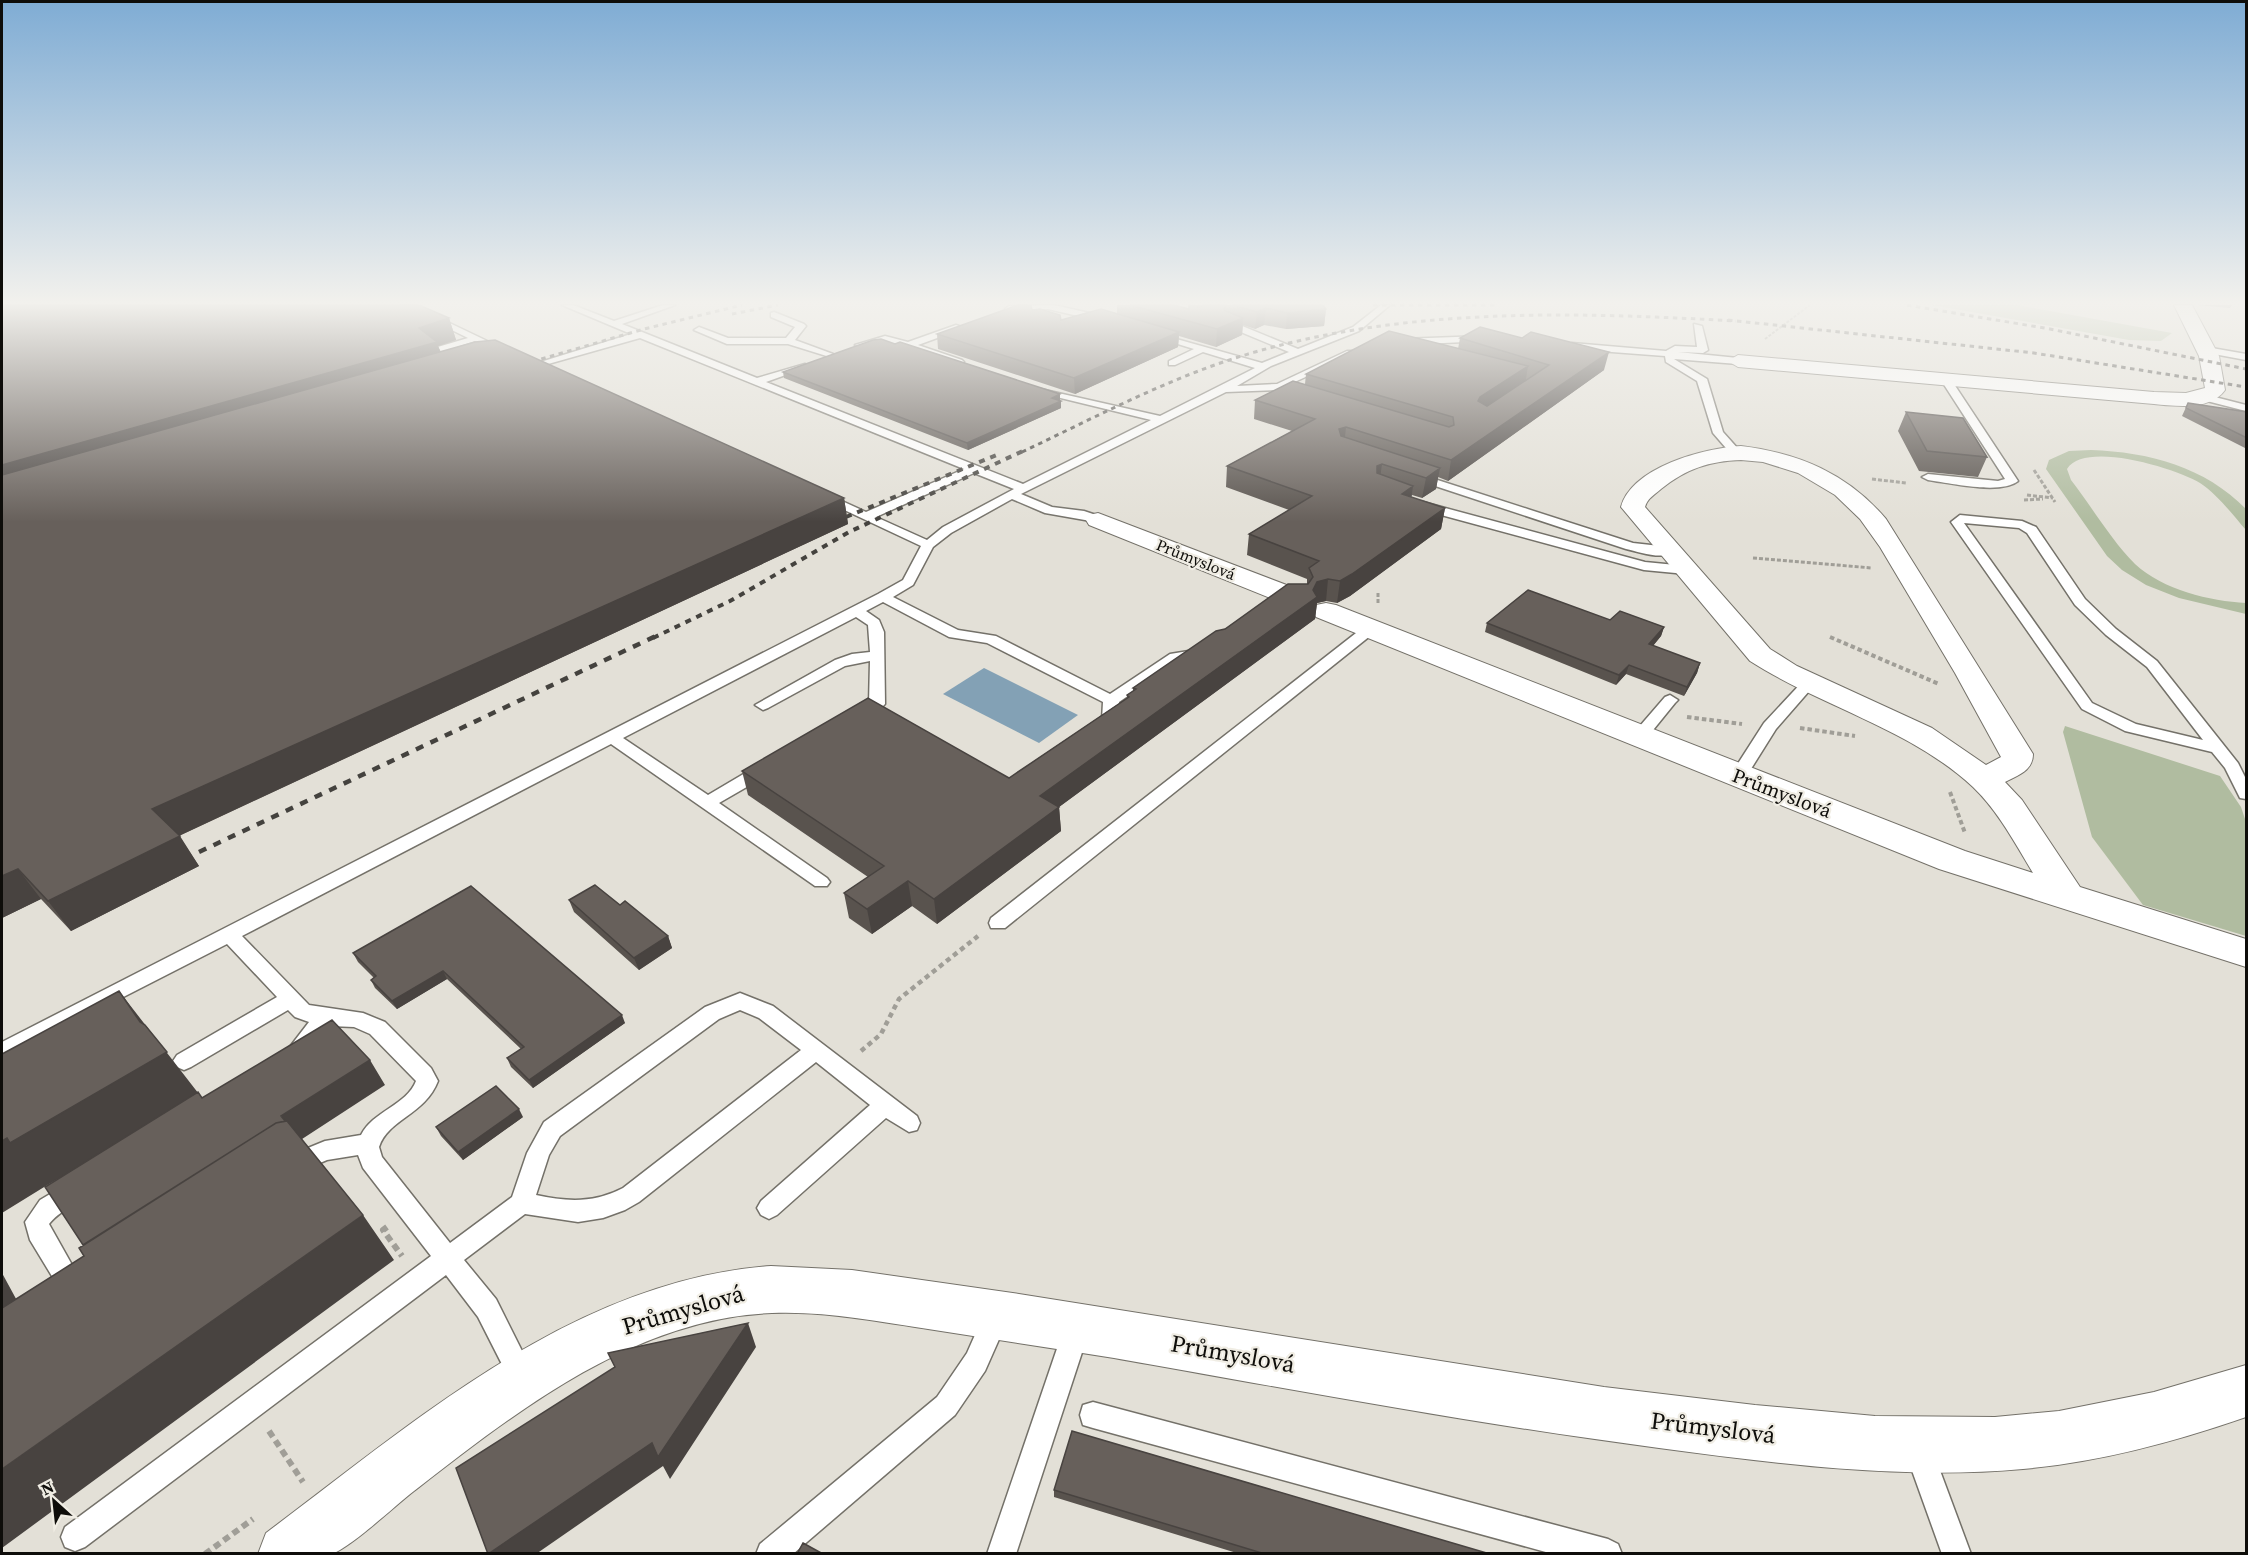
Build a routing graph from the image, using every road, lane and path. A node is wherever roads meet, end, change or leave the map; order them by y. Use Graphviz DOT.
graph roads {
  1 [pos="745,378"];
  2 [pos="768,378"];
  3 [pos="1244,378"];
  4 [pos="1300,378"];
  5 [pos="1699,378"];
  6 [pos="1918,378"];
  7 [pos="2213,378"];
  8 [pos="1946,380"];
  9 [pos="756,382"];
  10 [pos="1026,385"];
  11 [pos="1280,387"];
  12 [pos="1224,389"];
  13 [pos="2203,397"];
  14 [pos="1305,398"];
  15 [pos="2247,408"];
  16 [pos="1161,420"];
  17 [pos="1960,431"];
  18 [pos="1982,433"];
  19 [pos="1736,453"];
  20 [pos="975,468"];
  21 [pos="1409,474"];
  22 [pos="1928,477"];
  23 [pos="1020,492"];
  24 [pos="813,493"];
  25 [pos="1412,502"];
  26 [pos="866,517"];
  27 [pos="1098,520"];
  28 [pos="928,545"];
  29 [pos="1753,558"];
  30 [pos="1678,560"];
  31 [pos="1874,568"];
  32 [pos="883,597"];
  33 [pos="1285,601"];
  34 [pos="857,611"];
  35 [pos="1326,611"];
  36 [pos="1370,629"];
  37 [pos="1830,637"];
  38 [pos="1217,647"];
  39 [pos="876,656"];
  40 [pos="1810,682"];
  41 [pos="1949,688"];
  42 [pos="1111,700"];
  43 [pos="1671,700"];
  44 [pos="763,705"];
  45 [pos="877,708"];
  46 [pos="1092,735"];
  47 [pos="612,737"];
  48 [pos="1639,737"];
  49 [pos="2217,748"];
  50 [pos="777,762"];
  51 [pos="1738,776"];
  52 [pos="1984,780"];
  53 [pos="2245,788"];
  54 [pos="707,803"];
  55 [pos="821,882"];
  56 [pos="2068,898"];
  57 [pos="999,923"];
  58 [pos="229,934"];
  59 [pos="2247,953"];
  60 [pos="290,999"];
  61 [pos="324,1018"];
  62 [pos="2,1051"];
  63 [pos="815,1051"];
  64 [pos="285,1059"];
  65 [pos="184,1061"];
  66 [pos="838,1069"];
  67 [pos="885,1105"];
  68 [pos="909,1123"];
  69 [pos="369,1143"];
  70 [pos="279,1173"];
  71 [pos="86,1183"];
  72 [pos="522,1203"];
  73 [pos="769,1208"];
  74 [pos="449,1259"];
  75 [pos="95,1292"];
  76 [pos="996,1315"];
  77 [pos="1077,1327"];
  78 [pos="523,1379"];
  79 [pos="2247,1391"];
  80 [pos="1093,1415"];
  81 [pos="1917,1445"];
  82 [pos="75,1537"];
  83 [pos="1953,1549"];
  84 [pos="287,1554"];
  85 [pos="770,1554"];
  86 [pos="1001,1554"];
  87 [pos="1608,1554"];
  1 -- 9 [label="lane"];
  2 -- 9 [label="lane"];
  3 -- 12 [label="lane"];
  4 -- 11 [label="lane"];
  5 -- 19 [label="lane"];
  6 -- 8 [label="street"];
  7 -- 13 [label="street"];
  8 -- 13 [label="street"];
  8 -- 18 [label="lane"];
  9 -- 20 [label="lane"];
  10 -- 16 [label="lane"];
  11 -- 12 [label="lane"];
  11 -- 14 [label="lane"];
  12 -- 16 [label="lane"];
  13 -- 15 [label="lane"];
  16 -- 23 [label="lane"];
  17 -- 18 [label="lane"];
  18 -- 22 [label="lane"];
  19 -- 30 [label="street"];
  19 -- 52 [label="street"];
  20 -- 23 [label="lane"];
  20 -- 26 [label="lane"];
  21 -- 30 [label="lane"];
  23 -- 27 [label="lane"];
  23 -- 28 [label="lane"];
  24 -- 26 [label="lane"];
  25 -- 30 [label="lane"];
  26 -- 28 [label="lane"];
  27 -- 33 [label="street, Průmyslová"];
  28 -- 32 [label="lane"];
  29 -- 31 [label="path"];
  30 -- 40 [label="street"];
  32 -- 34 [label="lane"];
  32 -- 42 [label="lane"];
  34 -- 39 [label="lane"];
  34 -- 47 [label="lane"];
  35 -- 36 [label="street, Průmyslová"];
  36 -- 48 [label="street, Průmyslová"];
  36 -- 57 [label="lane"];
  37 -- 41 [label="path"];
  38 -- 42 [label="lane"];
  39 -- 44 [label="lane"];
  39 -- 45 [label="lane"];
  40 -- 51 [label="lane"];
  40 -- 52 [label="street"];
  42 -- 46 [label="lane"];
  43 -- 48 [label="lane"];
  47 -- 54 [label="lane"];
  47 -- 58 [label="lane"];
  48 -- 51 [label="street, Průmyslová"];
  49 -- 49 [label="lane"];
  49 -- 53 [label="lane"];
  50 -- 54 [label="lane"];
  51 -- 56 [label="street, Průmyslová"];
  52 -- 56 [label="street"];
  54 -- 55 [label="lane"];
  56 -- 59 [label="street, Průmyslová"];
  57 -- 66 [label="path"];
  58 -- 60 [label="lane"];
  58 -- 62 [label="lane"];
  60 -- 61 [label="lane"];
  60 -- 65 [label="lane"];
  61 -- 64 [label="lane"];
  61 -- 69 [label="lane"];
  63 -- 66 [label="lane"];
  63 -- 72 [label="lane"];
  63 -- 72 [label="lane"];
  66 -- 67 [label="lane"];
  67 -- 68 [label="lane"];
  67 -- 73 [label="lane"];
  69 -- 70 [label="lane"];
  69 -- 74 [label="lane"];
  71 -- 75 [label="lane"];
  72 -- 74 [label="lane"];
  74 -- 78 [label="lane"];
  74 -- 82 [label="lane"];
  76 -- 77 [label="street, Průmyslová"];
  76 -- 78 [label="street, Průmyslová"];
  76 -- 85 [label="lane"];
  77 -- 81 [label="street, Průmyslová"];
  77 -- 86 [label="lane"];
  78 -- 84 [label="street, Průmyslová"];
  79 -- 81 [label="street, Průmyslová"];
  80 -- 87 [label="lane"];
  81 -- 83 [label="lane"];
}
